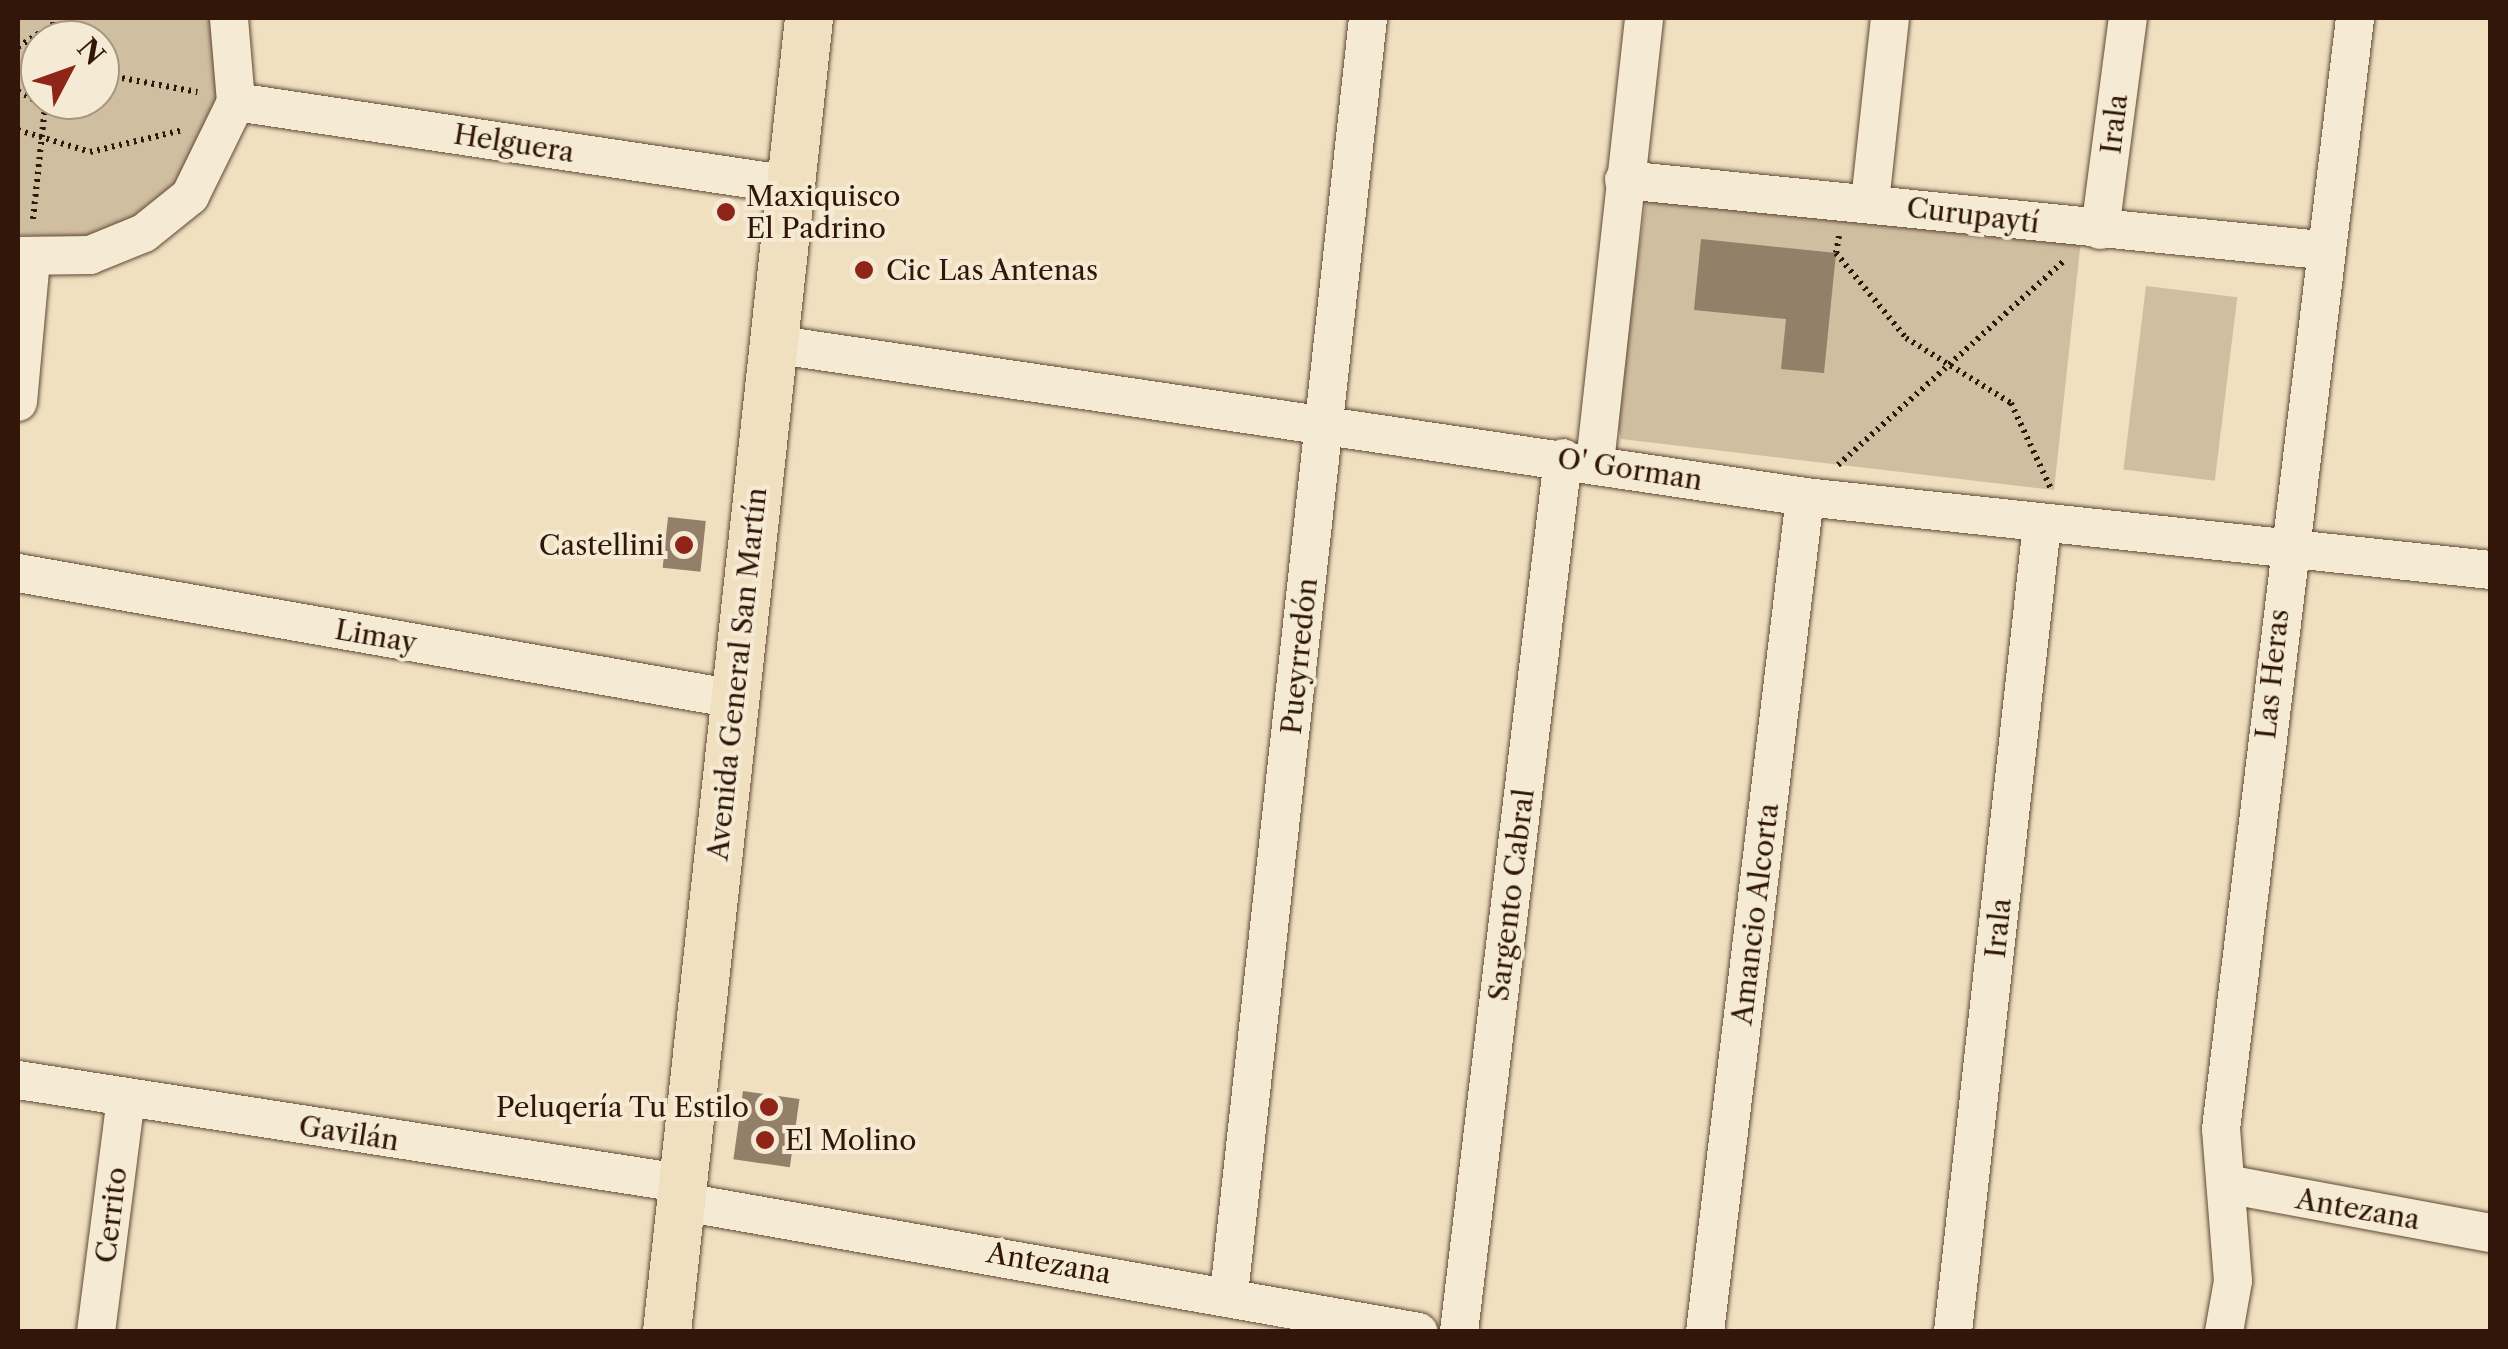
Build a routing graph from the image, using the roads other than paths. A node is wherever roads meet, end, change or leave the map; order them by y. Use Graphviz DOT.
graph roads {
  1 [pos="229,18"];
  2 [pos="809,18"];
  3 [pos="1368,18"];
  4 [pos="1644,18"];
  5 [pos="1890,18"];
  6 [pos="2128,18"];
  7 [pos="2355,18"];
  8 [pos="236,102"];
  9 [pos="1624,180"];
  10 [pos="791,185"];
  11 [pos="1870,202"];
  12 [pos="2100,230"];
  13 [pos="2321,250"];
  14 [pos="24,258"];
  15 [pos="772,344"];
  16 [pos="18,402"];
  17 [pos="1324,421"];
  18 [pos="1579,460"];
  19 [pos="1805,497"];
  20 [pos="2042,524"];
  21 [pos="2286,543"];
  22 [pos="2490,570"];
  23 [pos="18,574"];
  24 [pos="735,699"];
  25 [pos="18,1080"];
  26 [pos="126,1099"];
  27 [pos="2226,1184"];
  28 [pos="679,1192"];
  29 [pos="2490,1233"];
  30 [pos="1228,1294"];
  31 [pos="96,1332"];
  32 [pos="667,1332"];
  33 [pos="1419,1332"];
  34 [pos="1459,1332"];
  35 [pos="1704,1332"];
  36 [pos="1953,1332"];
  37 [pos="2224,1332"];
  1 -- 8 [label="street"];
  2 -- 10 [label="main road, Avenida General San Martín"];
  3 -- 17 [label="street, Pueyrredón"];
  4 -- 9 [label="street, Sargento Cabral"];
  5 -- 11 [label="street"];
  6 -- 12 [label="street, Irala"];
  7 -- 13 [label="street, Las Heras"];
  8 -- 10 [label="street, Helguera"];
  8 -- 14 [label="street"];
  9 -- 11 [label="street, Curupaytí"];
  9 -- 18 [label="street, Sargento Cabral"];
  10 -- 15 [label="main road, Avenida General San Martín"];
  11 -- 12 [label="street, Curupaytí"];
  12 -- 13 [label="street, Curupaytí"];
  13 -- 21 [label="street, Las Heras"];
  14 -- 16 [label="street"];
  15 -- 17 [label="street, O' Gorman"];
  15 -- 24 [label="main road, Avenida General San Martín"];
  17 -- 18 [label="street, O' Gorman"];
  17 -- 30 [label="street, Pueyrredón"];
  18 -- 19 [label="street, O' Gorman"];
  18 -- 34 [label="street, Sargento Cabral"];
  19 -- 20 [label="street, O' Gorman"];
  19 -- 35 [label="street, Amancio Alcorta"];
  20 -- 21 [label="street, O' Gorman"];
  20 -- 36 [label="street, Irala"];
  21 -- 22 [label="street, O' Gorman"];
  21 -- 27 [label="street, Las Heras"];
  23 -- 24 [label="street, Limay"];
  24 -- 28 [label="main road, Avenida General San Martín"];
  25 -- 26 [label="street, Gavilán"];
  26 -- 28 [label="street, Gavilán"];
  26 -- 31 [label="street, Cerrito"];
  27 -- 29 [label="street, Antezana"];
  27 -- 37 [label="street, Las Heras"];
  28 -- 30 [label="street, Antezana"];
  28 -- 32 [label="main road, Avenida General San Martín"];
  30 -- 33 [label="street, Antezana"];
}
